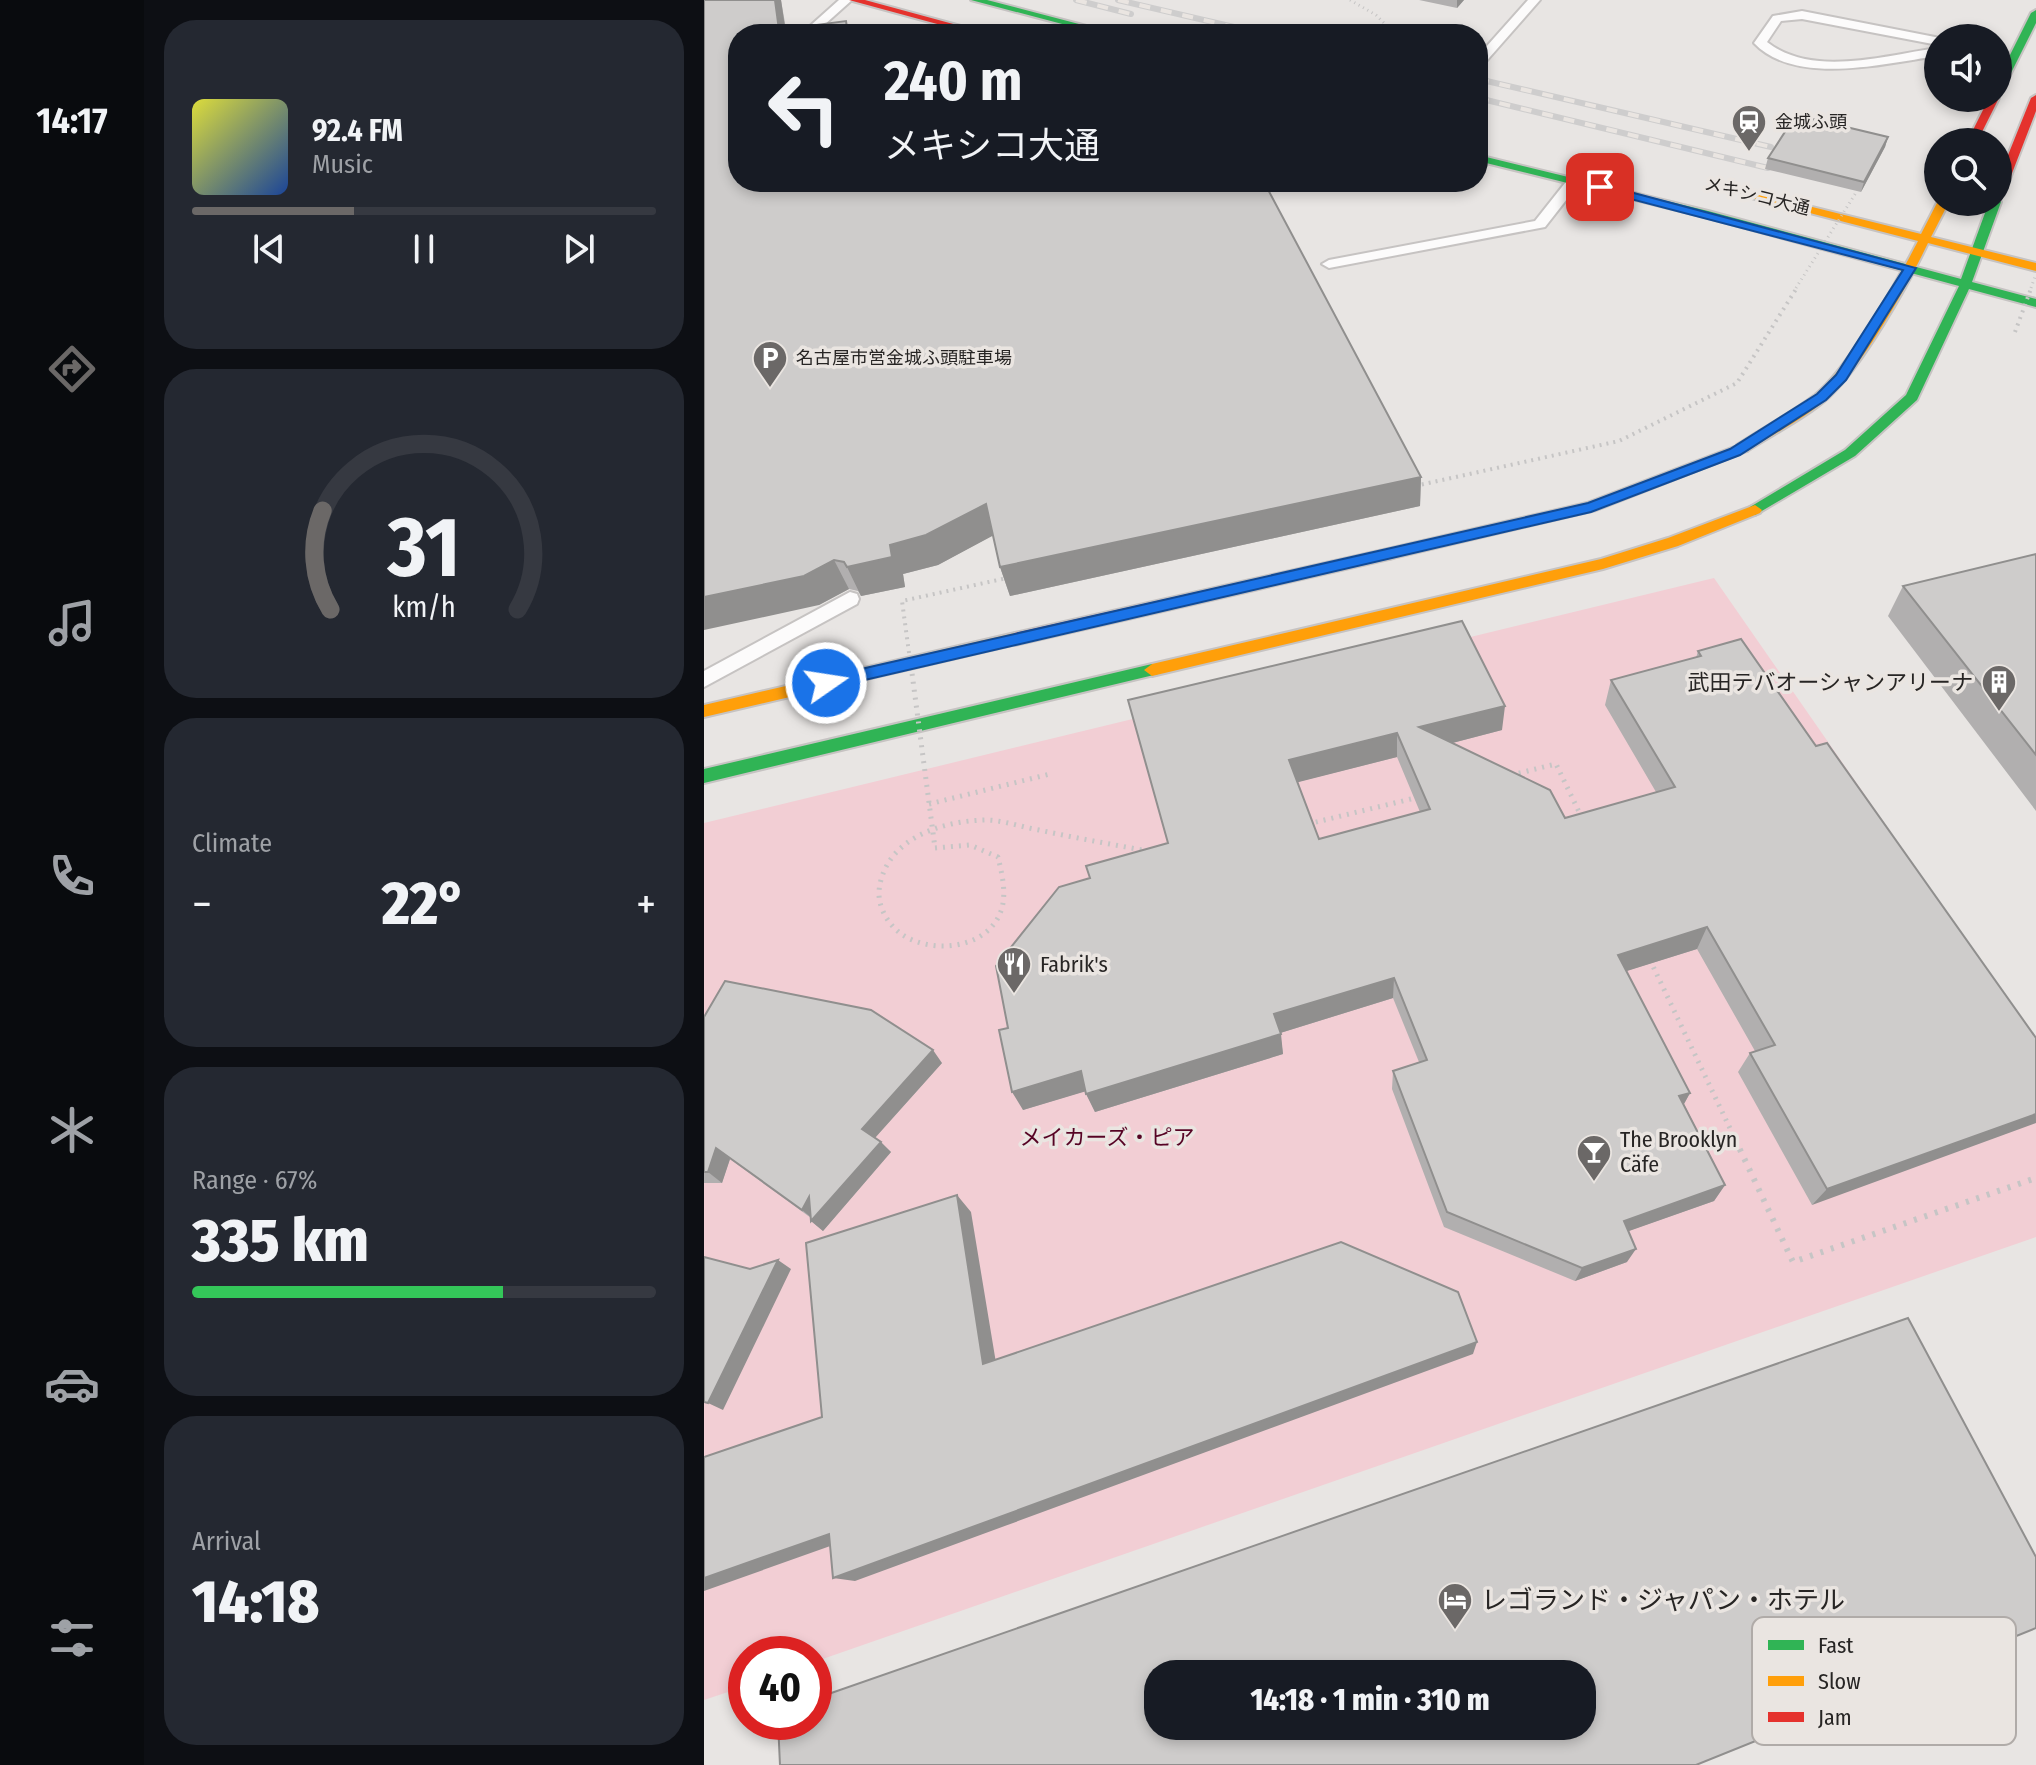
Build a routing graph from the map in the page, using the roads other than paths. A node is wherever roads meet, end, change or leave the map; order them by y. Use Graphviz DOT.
graph roads {
  1 [pos="846,0"];
  2 [pos="854,0"];
  3 [pos="976,0"];
  4 [pos="1534,0"];
  5 [pos="2036,13"];
  6 [pos="818,24"];
  7 [pos="946,24"];
  8 [pos="1072,24"];
  9 [pos="1924,38"];
  10 [pos="2012,49"];
  11 [pos="1488,52"];
  12 [pos="1924,54"];
  13 [pos="2036,98"];
  14 [pos="2012,159"];
  15 [pos="1488,160"];
  16 [pos="1574,181"];
  17 [pos="1725,188"];
  18 [pos="1936,216"];
  19 [pos="1990,216"];
  20 [pos="1925,238"];
  21 [pos="1975,253"];
  22 [pos="1329,264"];
  23 [pos="2036,267"];
  24 [pos="1910,268"];
  25 [pos="1965,285"];
  26 [pos="2036,303"];
  27 [pos="850,599"];
  28 [pos="704,680"];
  29 [pos="704,711"];
  30 [pos="704,776"];
  1 -- 6 [label="lane"];
  2 -- 7 [label="street"];
  3 -- 8 [label="street"];
  4 -- 11 [label="lane"];
  5 -- 10 [label="street"];
  9 -- 12 [label="lane"];
  13 -- 14 [label="street"];
  15 -- 16 [label="street, メキシコ大通"];
  16 -- 22 [label="lane"];
  16 -- 24 [label="street, メキシコ大通"];
  17 -- 20 [label="street, メキシコ大通"];
  18 -- 20 [label="street"];
  19 -- 21 [label="street"];
  20 -- 21 [label="street, メキシコ大通"];
  20 -- 24 [label="street"];
  21 -- 23 [label="street, メキシコ大通"];
  21 -- 25 [label="street"];
  24 -- 25 [label="street, メキシコ大通"];
  24 -- 29 [label="street"];
  25 -- 26 [label="street, メキシコ大通"];
  25 -- 30 [label="street"];
  27 -- 28 [label="lane"];
}
